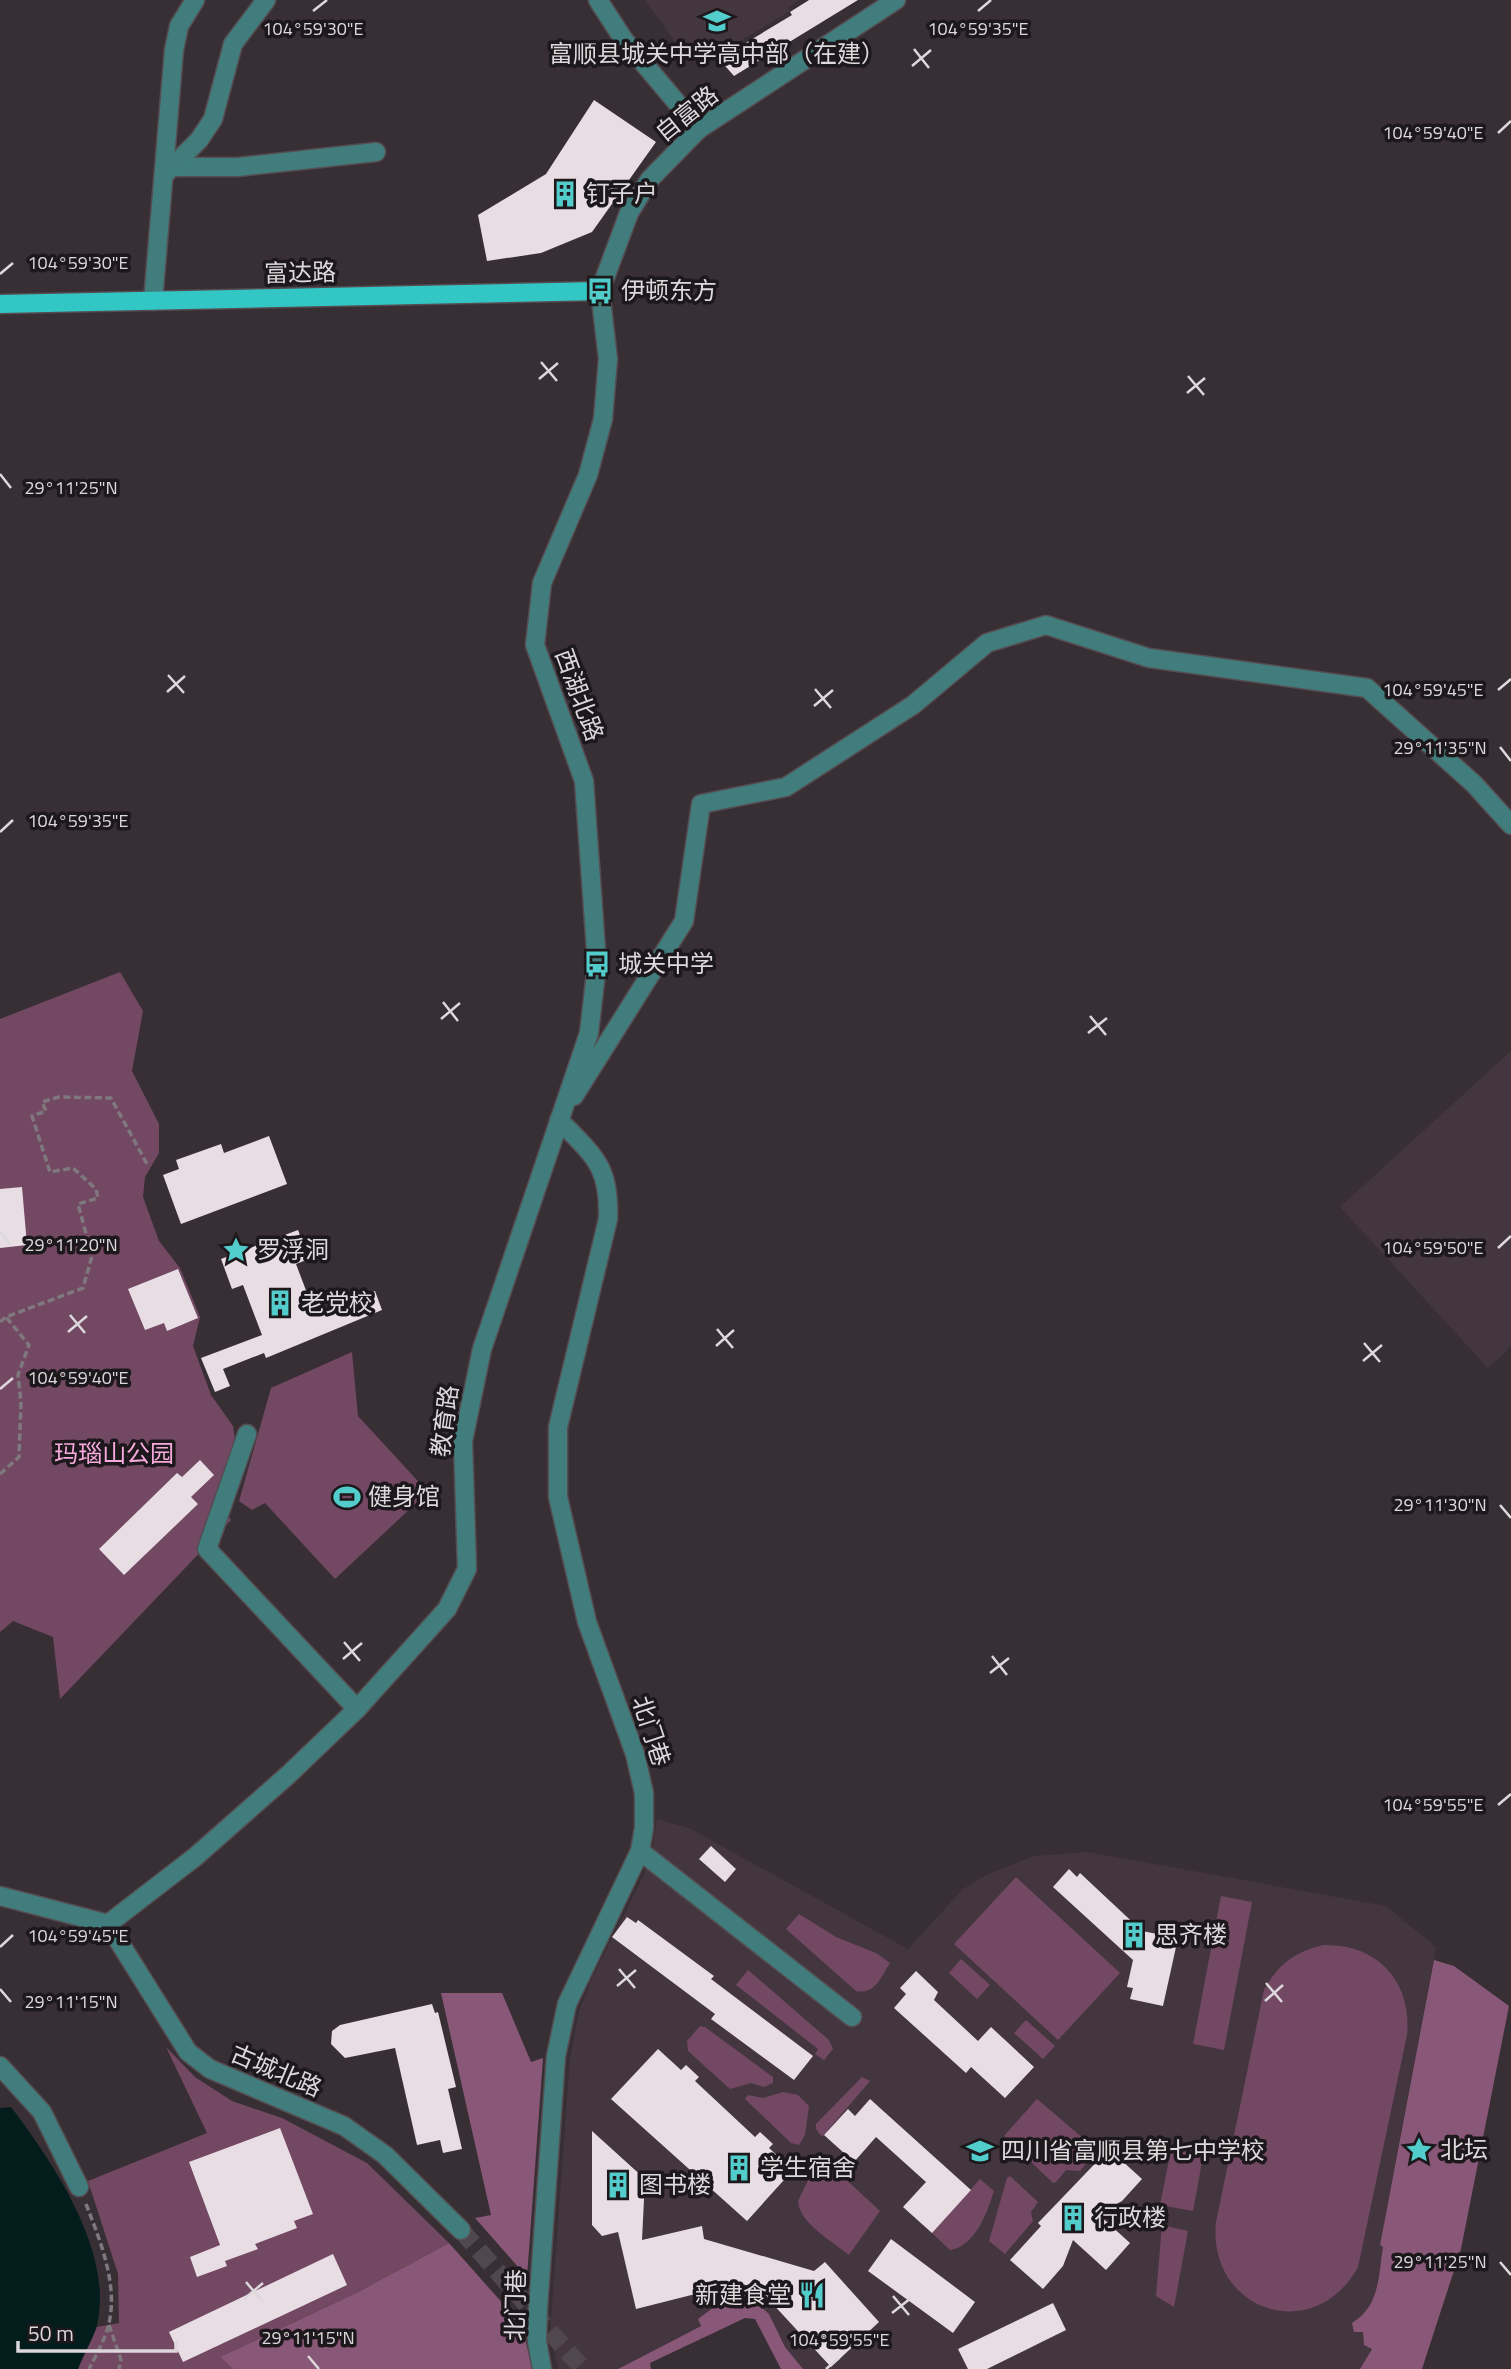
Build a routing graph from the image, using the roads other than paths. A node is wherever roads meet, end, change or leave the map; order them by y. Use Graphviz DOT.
graph roads {
  1 [pos="195,0"];
  2 [pos="266,0"];
  3 [pos="598,0"];
  4 [pos="895,0"];
  5 [pos="699,130"];
  6 [pos="376,152"];
  7 [pos="167,171"];
  8 [pos="600,291"];
  9 [pos="153,300"];
  10 [pos="0,303"];
  11 [pos="1511,825"];
  12 [pos="559,1120"];
  13 [pos="247,1434"];
  14 [pos="357,1709"];
  15 [pos="640,1852"];
  16 [pos="0,1896"];
  17 [pos="108,1924"];
  18 [pos="852,2017"];
  19 [pos="0,2067"];
  20 [pos="79,2188"];
  21 [pos="461,2230"];
  22 [pos="542,2369"];
  1 -- 7 [label="street"];
  2 -- 7 [label="street"];
  3 -- 5 [label="street"];
  4 -- 5 [label="street, 自富路"];
  5 -- 8 [label="street, 自富路"];
  6 -- 7 [label="street"];
  7 -- 9 [label="street"];
  8 -- 9 [label="main road, 富达路"];
  8 -- 12 [label="street, 西湖北路"];
  9 -- 10 [label="main road, 富达路"];
  11 -- 12 [label="street"];
  12 -- 14 [label="street, 教育路"];
  12 -- 15 [label="street, 北门巷"];
  13 -- 14 [label="street"];
  14 -- 17 [label="street, 教育路"];
  15 -- 18 [label="street"];
  15 -- 22 [label="street, 北门巷"];
  16 -- 17 [label="street"];
  17 -- 21 [label="street, 古城北路"];
  19 -- 20 [label="street"];
}
